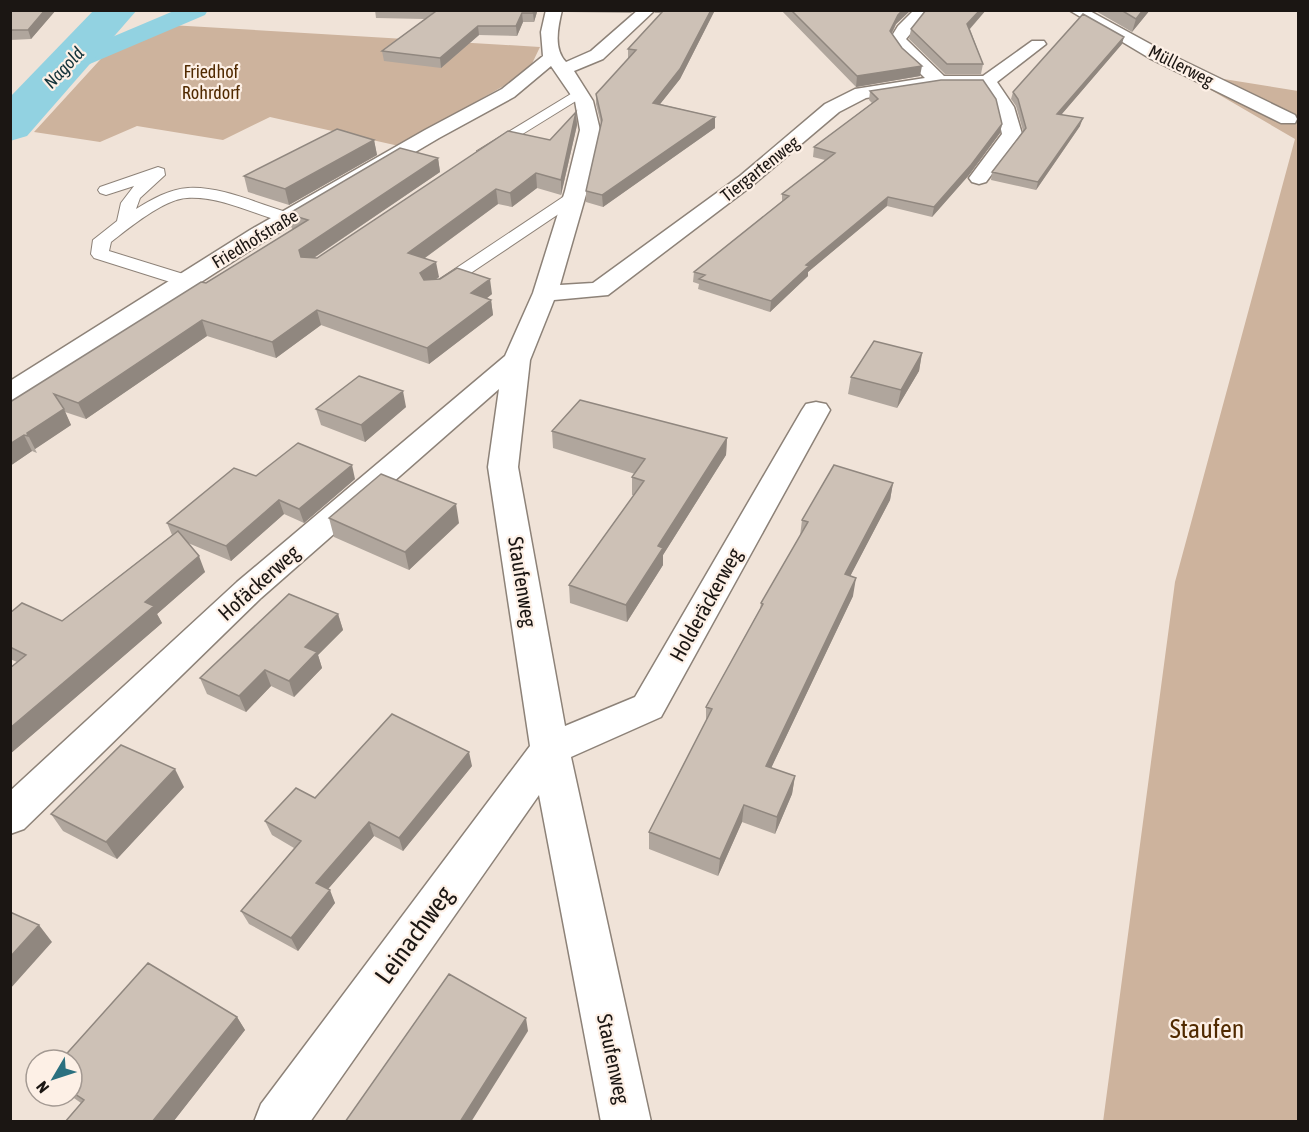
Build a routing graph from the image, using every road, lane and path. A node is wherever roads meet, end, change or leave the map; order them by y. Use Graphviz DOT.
graph roads {
  1 [pos="554,10"];
  2 [pos="648,10"];
  3 [pos="923,10"];
  4 [pos="1076,10"];
  5 [pos="1038,44"];
  6 [pos="565,73"];
  7 [pos="939,81"];
  8 [pos="987,81"];
  9 [pos="1288,119"];
  10 [pos="472,160"];
  11 [pos="979,178"];
  12 [pos="106,190"];
  13 [pos="575,196"];
  14 [pos="287,218"];
  15 [pos="125,222"];
  16 [pos="186,281"];
  17 [pos="434,289"];
  18 [pos="545,293"];
  19 [pos="517,360"];
  20 [pos="10,393"];
  21 [pos="816,410"];
  22 [pos="550,749"];
  23 [pos="10,817"];
  24 [pos="279,1122"];
  25 [pos="626,1122"];
  1 -- 6 [label="street"];
  2 -- 6 [label="street, Friedhofstraße"];
  3 -- 7 [label="street"];
  4 -- 9 [label="street, Müllerweg"];
  5 -- 8 [label="street"];
  6 -- 10 [label="lane"];
  6 -- 13 [label="street, Staufenweg"];
  6 -- 14 [label="street, Friedhofstraße"];
  7 -- 8 [label="street, Tiergartenweg"];
  7 -- 18 [label="street, Tiergartenweg"];
  8 -- 11 [label="street"];
  12 -- 15 [label="lane"];
  13 -- 17 [label="lane"];
  13 -- 18 [label="street, Staufenweg"];
  14 -- 15 [label="lane"];
  14 -- 16 [label="street, Friedhofstraße"];
  15 -- 16 [label="lane"];
  16 -- 20 [label="street, Friedhofstraße"];
  18 -- 19 [label="street, Staufenweg"];
  19 -- 22 [label="street, Staufenweg"];
  19 -- 23 [label="street, Hofäckerweg"];
  21 -- 22 [label="street, Holderäckerweg"];
  22 -- 24 [label="street, Leinachweg"];
  22 -- 25 [label="street, Staufenweg"];
}
